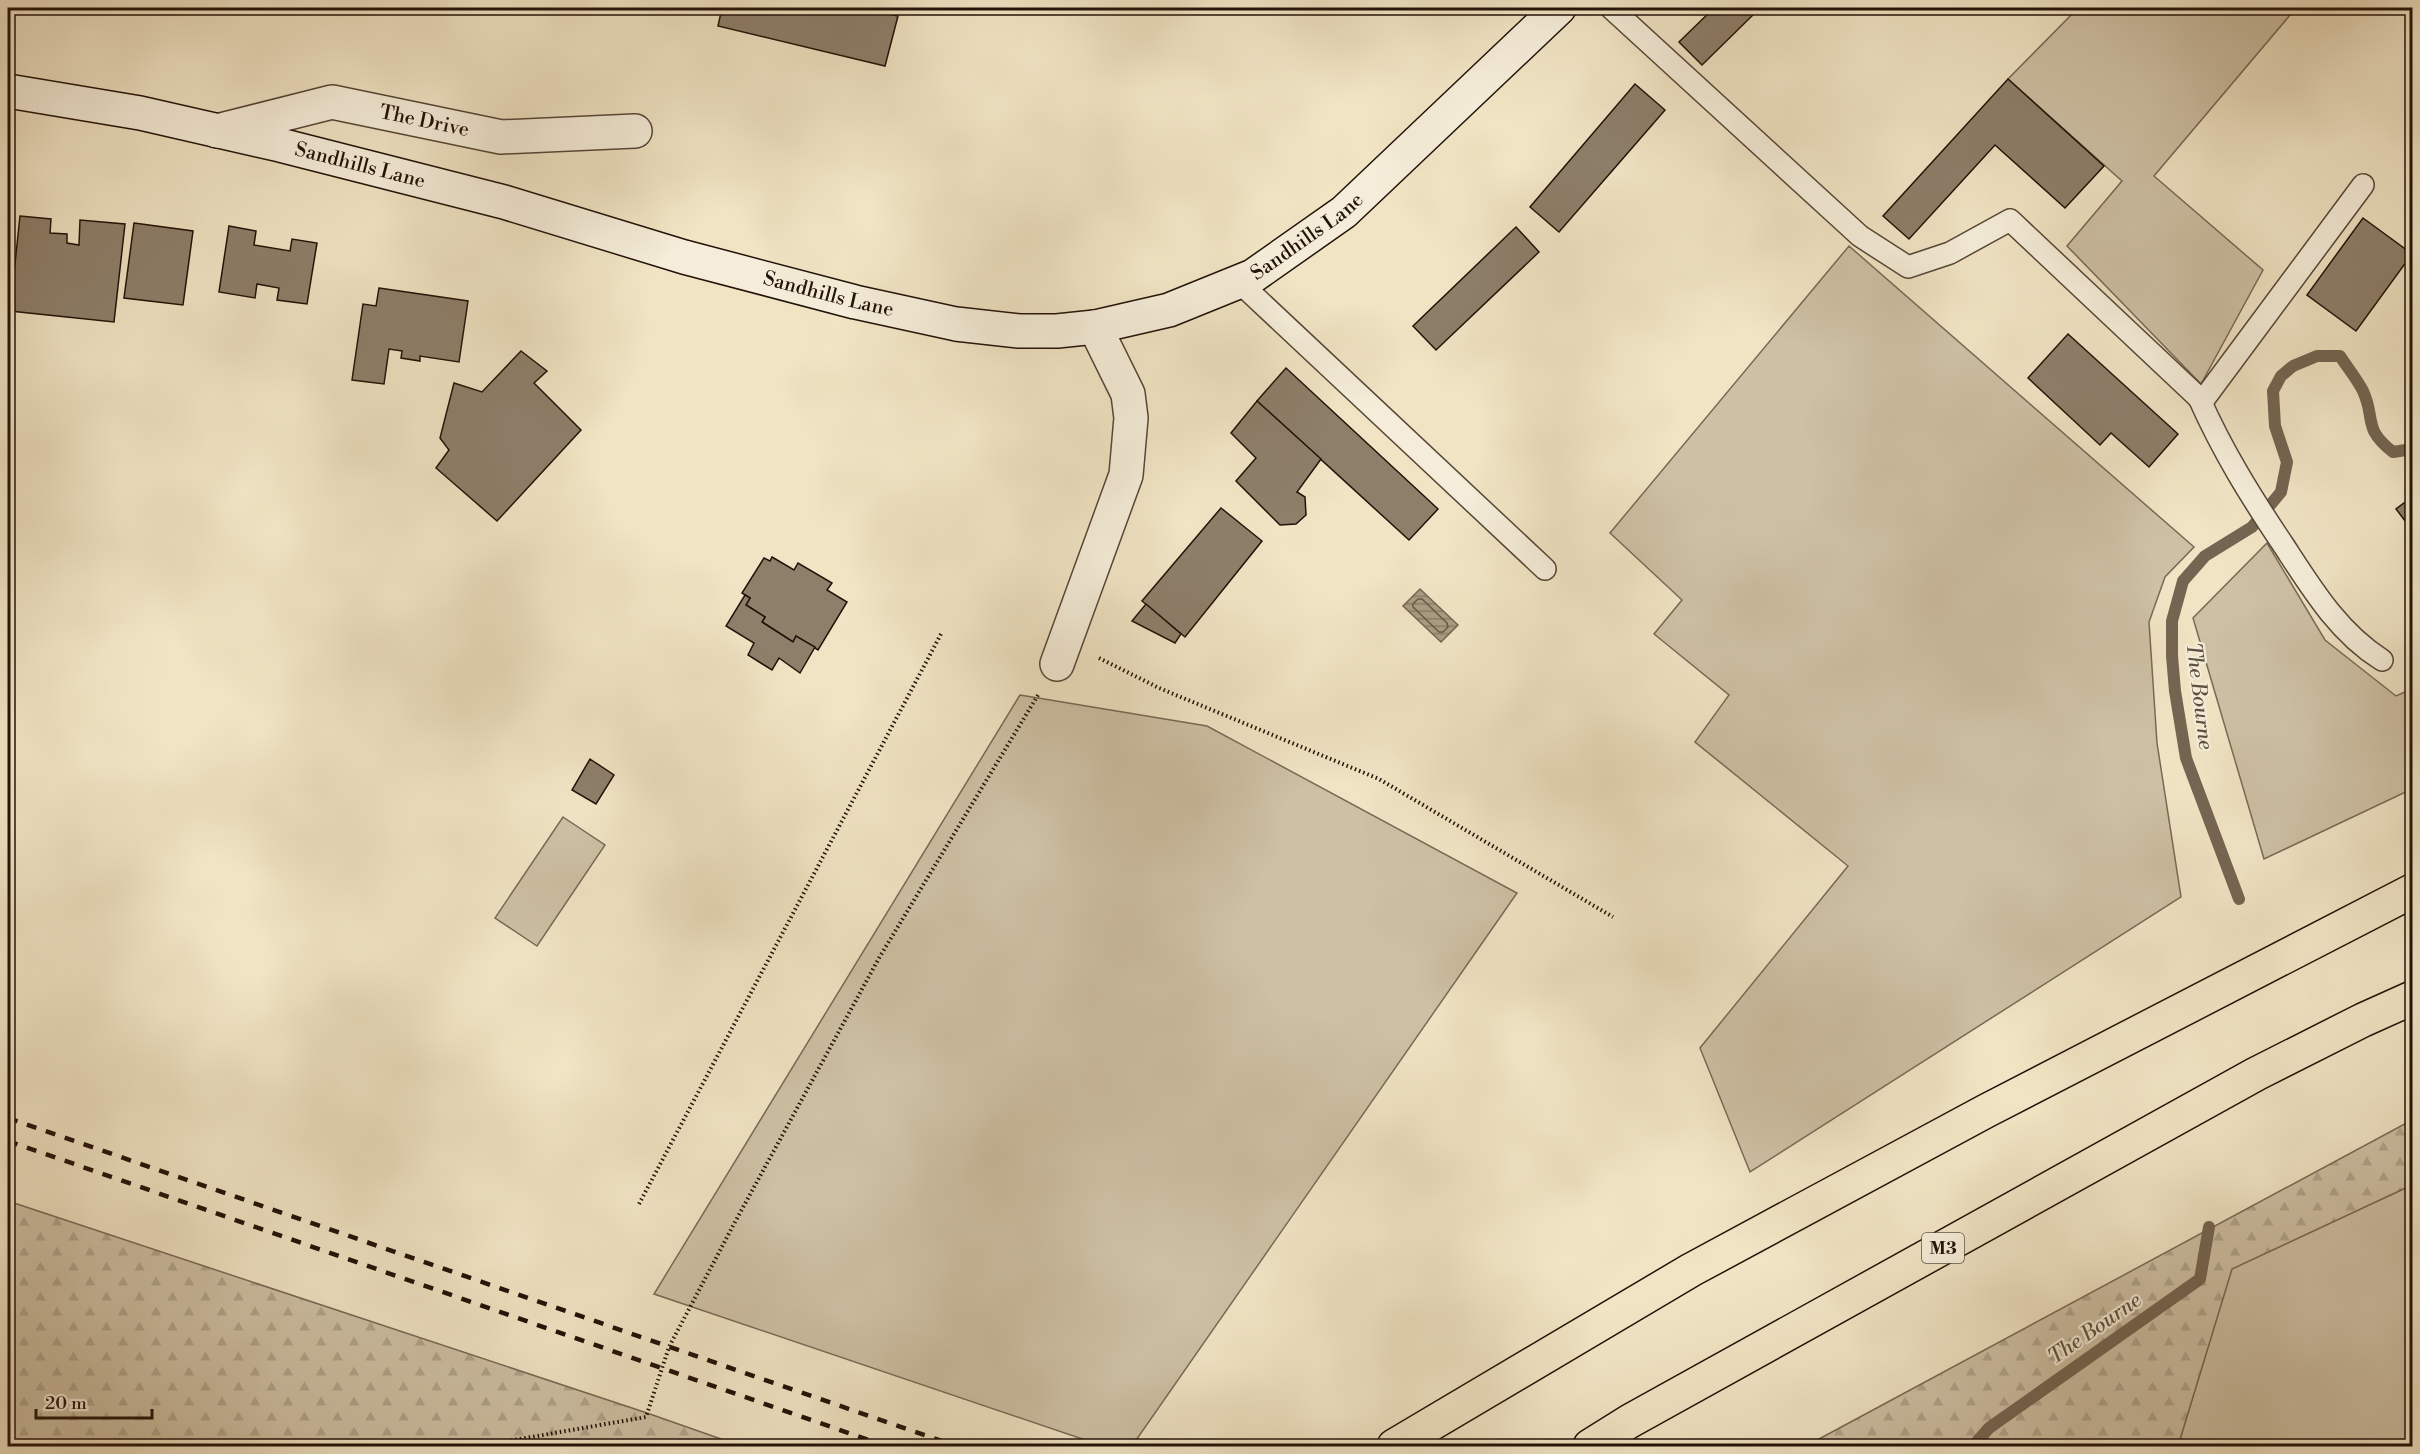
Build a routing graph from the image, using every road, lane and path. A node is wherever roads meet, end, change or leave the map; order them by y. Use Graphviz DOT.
graph roads {
  1 [pos="1559,8"];
  2 [pos="1611,8"];
  3 [pos="8,91"];
  4 [pos="217,131"];
  5 [pos="635,131"];
  6 [pos="2363,185"];
  7 [pos="1239,282"];
  8 [pos="1095,327"];
  9 [pos="2199,398"];
  10 [pos="1545,569"];
  11 [pos="941,634"];
  12 [pos="1061,655"];
  13 [pos="2382,660"];
  14 [pos="2412,891"];
  15 [pos="1613,917"];
  16 [pos="2412,998"];
  17 [pos="2412,1007"];
  18 [pos="2363,1020"];
  19 [pos="639,1204"];
  20 [pos="480,1446"];
  21 [pos="1394,1446"];
  22 [pos="1590,1446"];
  1 -- 7 [label="main road, Sandhills Lane"];
  2 -- 9 [label="lane"];
  3 -- 4 [label="main road, Sandhills Lane"];
  4 -- 5 [label="main road, The Drive"];
  4 -- 8 [label="main road, Sandhills Lane"];
  6 -- 9 [label="lane"];
  7 -- 8 [label="main road, Sandhills Lane"];
  7 -- 10 [label="lane"];
  8 -- 12 [label="main road"];
  9 -- 13 [label="lane"];
  11 -- 19 [label="path"];
  12 -- 15 [label="path"];
  12 -- 20 [label="path"];
  14 -- 21 [label="highway"];
  16 -- 18 [label="highway, M3"];
  17 -- 18 [label="highway"];
  18 -- 22 [label="highway, M3"];
}
